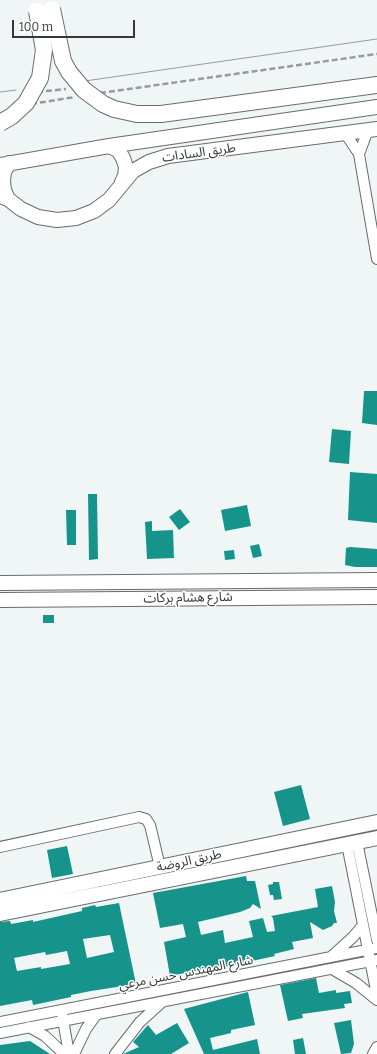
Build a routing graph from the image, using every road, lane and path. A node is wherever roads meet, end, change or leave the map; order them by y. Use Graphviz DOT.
graph roads {
  1 [pos="44,5"];
  2 [pos="377,86"];
  3 [pos="377,107"];
  4 [pos="0,123"];
  5 [pos="373,130"];
  6 [pos="345,133"];
  7 [pos="164,139"];
  8 [pos="109,146"];
  9 [pos="359,154"];
  10 [pos="168,156"];
  11 [pos="4,164"];
  12 [pos="120,184"];
  13 [pos="4,197"];
  14 [pos="377,259"];
  15 [pos="377,580"];
  16 [pos="305,581"];
  17 [pos="0,583"];
  18 [pos="377,596"];
  19 [pos="306,597"];
  20 [pos="0,600"];
  21 [pos="377,822"];
  22 [pos="377,838"];
  23 [pos="352,843"];
  24 [pos="0,847"];
  25 [pos="224,854"];
  26 [pos="189,861"];
  27 [pos="160,867"];
  28 [pos="229,868"];
  29 [pos="192,875"];
  30 [pos="0,900"];
  31 [pos="0,914"];
  32 [pos="363,925"];
  33 [pos="377,940"];
  34 [pos="373,949"];
  35 [pos="329,958"];
  36 [pos="374,961"];
  37 [pos="332,969"];
  38 [pos="377,995"];
  39 [pos="377,1000"];
  40 [pos="162,1002"];
  41 [pos="61,1010"];
  42 [pos="96,1015"];
  43 [pos="63,1021"];
  44 [pos="0,1022"];
  45 [pos="29,1028"];
  46 [pos="0,1033"];
  47 [pos="377,1047"];
  48 [pos="64,1054"];
  49 [pos="69,1054"];
  50 [pos="74,1054"];
  51 [pos="115,1054"];
  52 [pos="373,1054"];
  1 -- 2 [label="main road, bridge"];
  1 -- 4 [label="main road, bridge"];
  3 -- 7 [label="street, طريق السادات"];
  5 -- 6 [label="street, طريق السادات"];
  5 -- 9 [label="street"];
  6 -- 9 [label="street"];
  6 -- 10 [label="street, طريق السادات"];
  7 -- 8 [label="street, طريق السادات"];
  7 -- 10 [label="street"];
  8 -- 11 [label="street, طريق السادات"];
  8 -- 12 [label="street"];
  9 -- 14 [label="street"];
  10 -- 12 [label="street, طريق السادات"];
  11 -- 13 [label="street"];
  12 -- 13 [label="street, طريق السادات"];
  15 -- 16 [label="street, شارع هشام بركات"];
  16 -- 17 [label="street, شارع هشام بركات"];
  16 -- 19 [label="street"];
  18 -- 19 [label="street, شارع هشام بركات"];
  19 -- 20 [label="street, شارع هشام بركات"];
  21 -- 25 [label="street, طريق الروضة"];
  22 -- 23 [label="street, طريق الروضة"];
  23 -- 28 [label="street, طريق الروضة"];
  23 -- 32 [label="street"];
  23 -- 33 [label="street"];
  24 -- 27 [label="street"];
  25 -- 26 [label="street, طريق الروضة"];
  25 -- 28 [label="street"];
  26 -- 27 [label="street, طريق الروضة"];
  26 -- 29 [label="street"];
  27 -- 30 [label="street, طريق الروضة"];
  28 -- 29 [label="street, طريق الروضة"];
  29 -- 31 [label="street, طريق الروضة"];
  32 -- 34 [label="street"];
  32 -- 35 [label="street"];
  34 -- 35 [label="street, شارع المهندس حسن مرعي"];
  34 -- 36 [label="street"];
  35 -- 41 [label="street, شارع المهندس حسن مرعي"];
  36 -- 37 [label="street, شارع المهندس حسن مرعي"];
  36 -- 38 [label="street"];
  37 -- 39 [label="street"];
  37 -- 40 [label="street, شارع المهندس حسن مرعي"];
  40 -- 42 [label="street, شارع المهندس حسن مرعي"];
  40 -- 51 [label="street"];
  41 -- 43 [label="street"];
  41 -- 44 [label="street, شارع المهندس حسن مرعي"];
  42 -- 43 [label="street, شارع المهندس حسن مرعي"];
  42 -- 50 [label="street"];
  43 -- 45 [label="street, شارع المهندس حسن مرعي"];
  43 -- 49 [label="street"];
  45 -- 46 [label="street, شارع المهندس حسن مرعي"];
  45 -- 48 [label="street"];
  47 -- 52 [label="street"];
}
